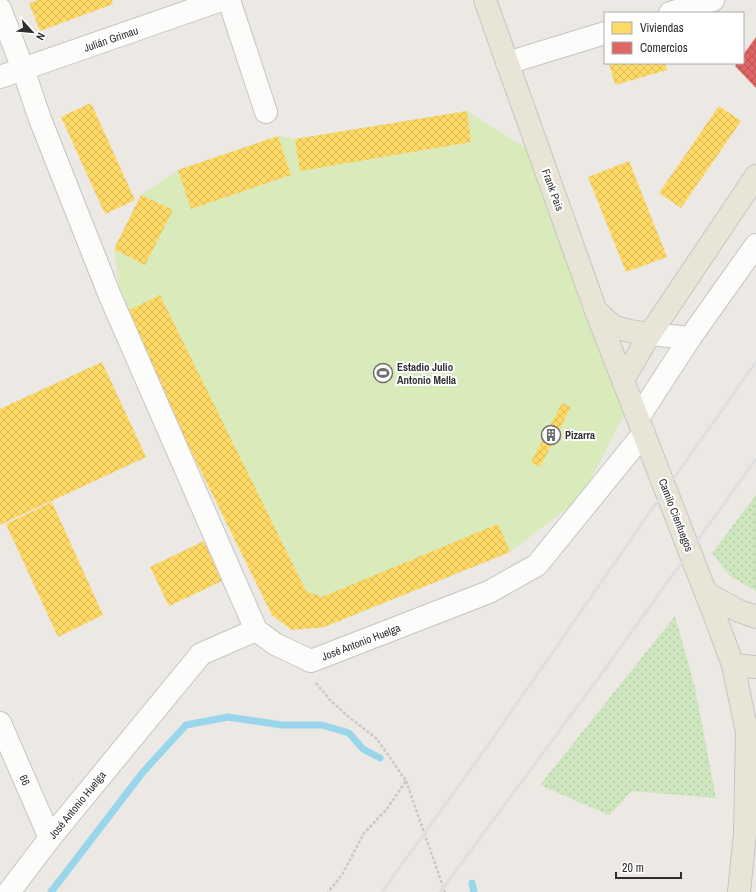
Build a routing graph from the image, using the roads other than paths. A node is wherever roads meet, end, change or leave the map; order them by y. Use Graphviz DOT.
graph roads {
  1 [pos="221,0"];
  2 [pos="228,0"];
  3 [pos="485,0"];
  4 [pos="713,0"];
  5 [pos="0,9"];
  6 [pos="673,12"];
  7 [pos="604,33"];
  8 [pos="507,63"];
  9 [pos="23,69"];
  10 [pos="0,77"];
  11 [pos="266,112"];
  12 [pos="756,176"];
  13 [pos="756,245"];
  14 [pos="596,311"];
  15 [pos="650,334"];
  16 [pos="690,338"];
  17 [pos="623,380"];
  18 [pos="641,425"];
  19 [pos="706,593"];
  20 [pos="756,617"];
  21 [pos="256,630"];
  22 [pos="733,665"];
  23 [pos="756,667"];
  24 [pos="0,723"];
  25 [pos="756,782"];
  26 [pos="746,834"];
  27 [pos="50,838"];
  28 [pos="9,892"];
  29 [pos="739,892"];
  1 -- 9 [label="street, Julián Grimau"];
  2 -- 11 [label="street"];
  3 -- 8 [label="main road, Frank Pais"];
  4 -- 6 [label="street"];
  5 -- 9 [label="street"];
  7 -- 8 [label="street"];
  8 -- 14 [label="main road, Frank Pais"];
  9 -- 10 [label="street, Julián Grimau"];
  9 -- 21 [label="street"];
  12 -- 15 [label="main road"];
  13 -- 16 [label="street, José Antonio Huelga"];
  14 -- 15 [label="main road"];
  14 -- 17 [label="main road, Frank Pais"];
  15 -- 16 [label="street"];
  15 -- 17 [label="main road"];
  16 -- 18 [label="street, José Antonio Huelga"];
  17 -- 18 [label="main road, Camilo Cienfuegos"];
  18 -- 19 [label="main road, Camilo Cienfuegos"];
  18 -- 21 [label="street, José Antonio Huelga"];
  19 -- 20 [label="main road"];
  19 -- 22 [label="main road, Camilo Cienfuegos"];
  21 -- 27 [label="street, José Antonio Huelga"];
  22 -- 23 [label="main road"];
  22 -- 26 [label="main road, Camilo Cienfuegos"];
  24 -- 27 [label="street, 66"];
  25 -- 26 [label="main road"];
  26 -- 29 [label="main road, Camilo Cienfuegos"];
  27 -- 28 [label="street, José Antonio Huelga"];
}
